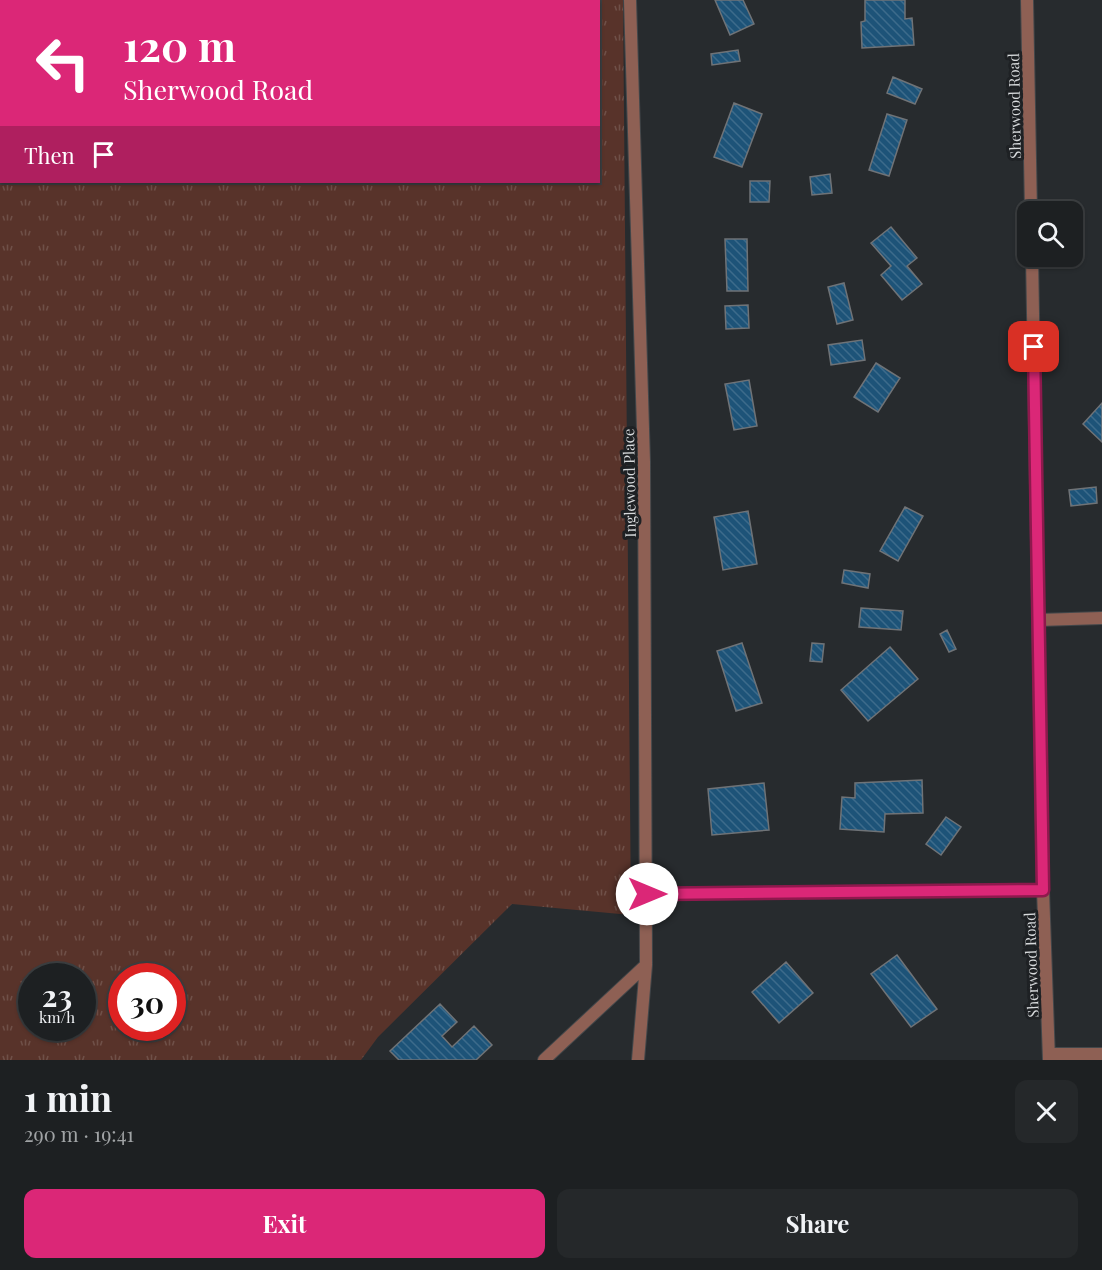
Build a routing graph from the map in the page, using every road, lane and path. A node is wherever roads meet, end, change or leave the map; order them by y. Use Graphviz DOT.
graph roads {
  1 [pos="630,0"];
  2 [pos="1027,0"];
  3 [pos="1031,201"];
  4 [pos="1032,267"];
  5 [pos="1102,618"];
  6 [pos="1039,620"];
  7 [pos="1043,890"];
  8 [pos="647,894"];
  9 [pos="646,965"];
  10 [pos="1102,1053"];
  11 [pos="1049,1057"];
  12 [pos="544,1060"];
  13 [pos="638,1060"];
  1 -- 8 [label="street, Inglewood Place"];
  2 -- 3 [label="street, Sherwood Road"];
  4 -- 6 [label="street, Sherwood Road"];
  5 -- 6 [label="street"];
  6 -- 7 [label="street, Sherwood Road"];
  7 -- 8 [label="street"];
  7 -- 11 [label="street, Sherwood Road"];
  8 -- 9 [label="street, Inglewood Place"];
  9 -- 12 [label="street"];
  9 -- 13 [label="street, Inglewood Place"];
  10 -- 11 [label="street"];
}
